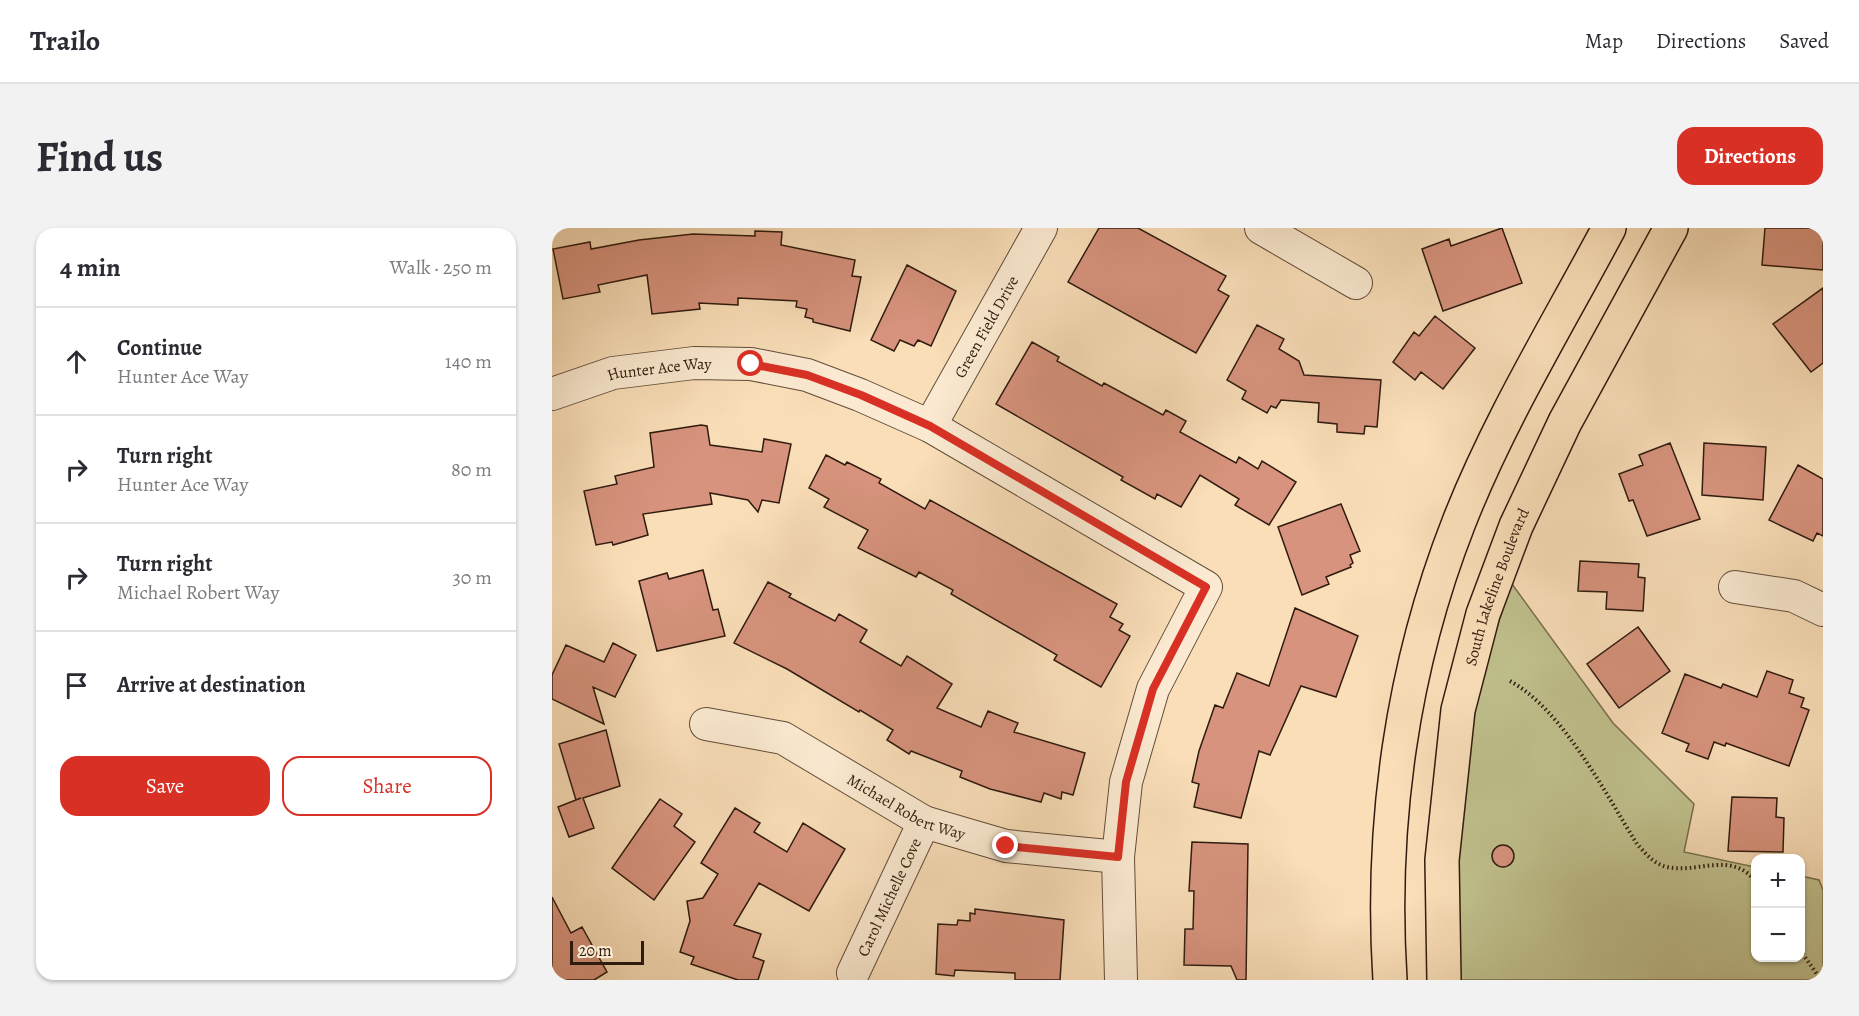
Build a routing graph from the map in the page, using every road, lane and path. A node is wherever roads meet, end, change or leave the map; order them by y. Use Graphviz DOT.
graph roads {
  1 [pos="1041,228"];
  2 [pos="1261,228"];
  3 [pos="1609,228"];
  4 [pos="1671,228"];
  5 [pos="1356,283"];
  6 [pos="552,394"];
  7 [pos="930,426"];
  8 [pos="1735,587"];
  9 [pos="1823,610"];
  10 [pos="1510,681"];
  11 [pos="706,724"];
  12 [pos="924,822"];
  13 [pos="1118,857"];
  14 [pos="1751,878"];
  15 [pos="1805,957"];
  16 [pos="853,973"];
  17 [pos="1121,980"];
  18 [pos="1390,980"];
  19 [pos="1444,980"];
  20 [pos="1821,980"];
  1 -- 7 [label="street, Green Field Drive"];
  2 -- 5 [label="street"];
  3 -- 18 [label="main road"];
  4 -- 19 [label="main road, South Lakeline Boulevard"];
  6 -- 7 [label="street, Hunter Ace Way"];
  7 -- 13 [label="street, Hunter Ace Way"];
  8 -- 9 [label="street"];
  10 -- 14 [label="path"];
  11 -- 12 [label="street, Michael Robert Way"];
  12 -- 13 [label="street, Michael Robert Way"];
  12 -- 16 [label="street, Carol Michelle Cove"];
  13 -- 17 [label="street, Hunter Ace Way"];
  15 -- 20 [label="path"];
}
